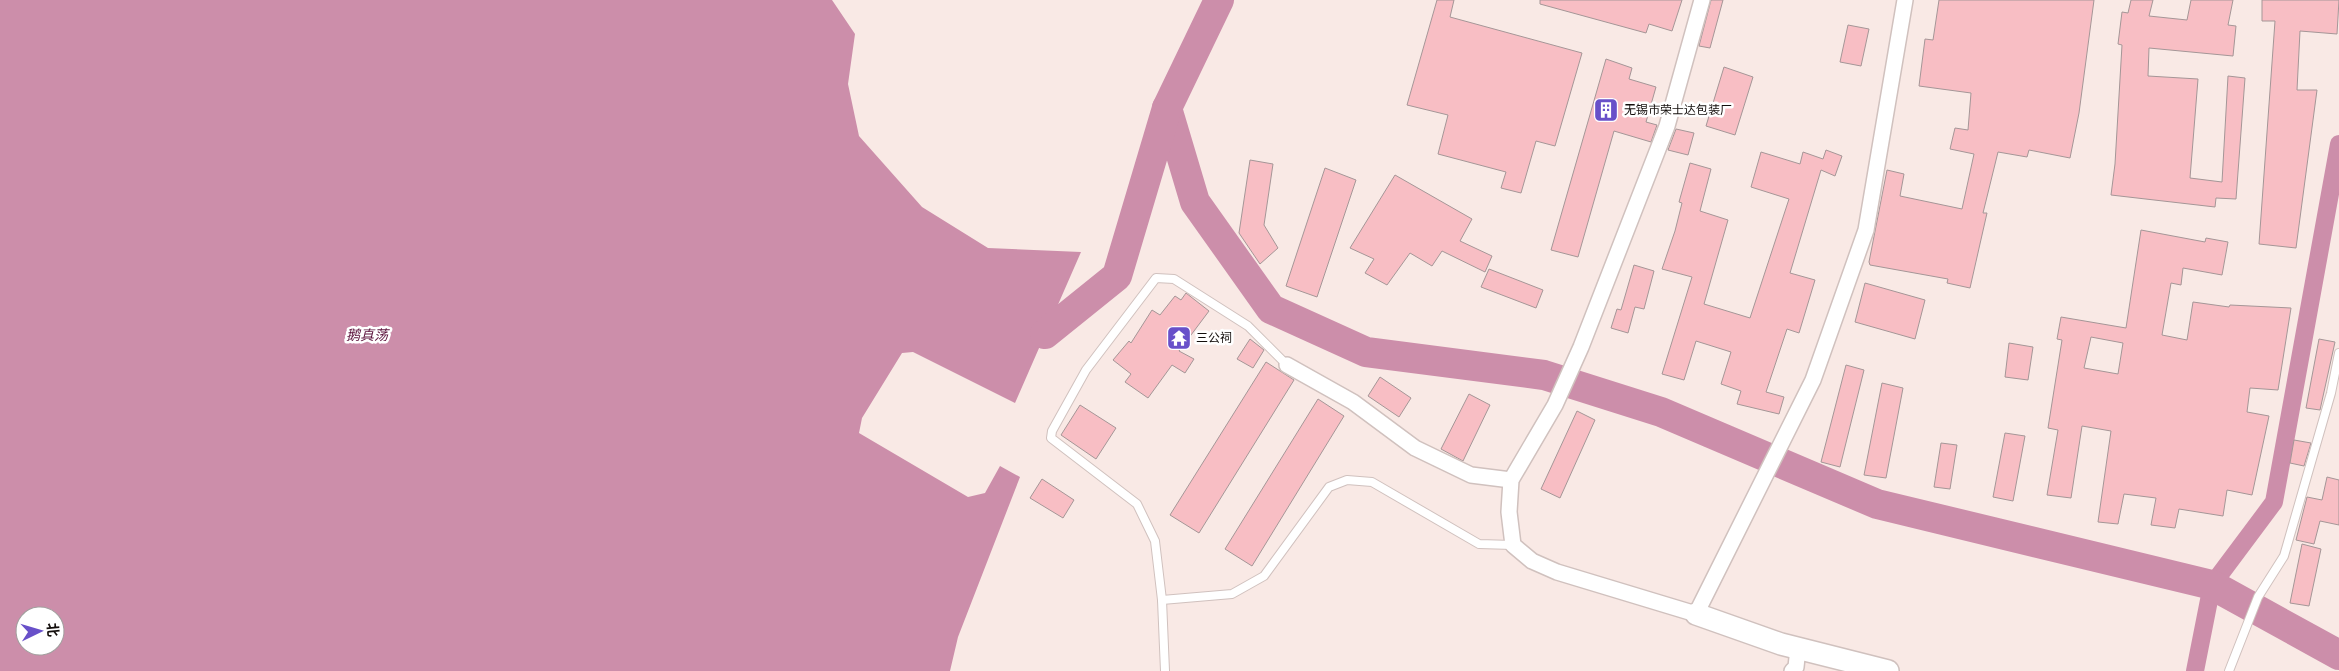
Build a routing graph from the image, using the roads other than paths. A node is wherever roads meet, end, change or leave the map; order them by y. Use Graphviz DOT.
graph roads {
  1 [pos="1702,0"];
  2 [pos="1905,0"];
  3 [pos="2339,353"];
  4 [pos="1287,365"];
  5 [pos="1510,480"];
  6 [pos="1514,544"];
  7 [pos="1162,600"];
  8 [pos="1696,614"];
  9 [pos="1798,648"];
  10 [pos="1165,671"];
  11 [pos="1792,671"];
  12 [pos="1888,671"];
  13 [pos="2229,671"];
  1 -- 5 [label="street"];
  2 -- 8 [label="street"];
  3 -- 13 [label="lane"];
  4 -- 5 [label="street"];
  4 -- 7 [label="lane"];
  5 -- 6 [label="street"];
  6 -- 7 [label="lane"];
  6 -- 8 [label="street"];
  7 -- 10 [label="lane"];
  8 -- 9 [label="street"];
  9 -- 11 [label="street"];
  9 -- 12 [label="street"];
}
